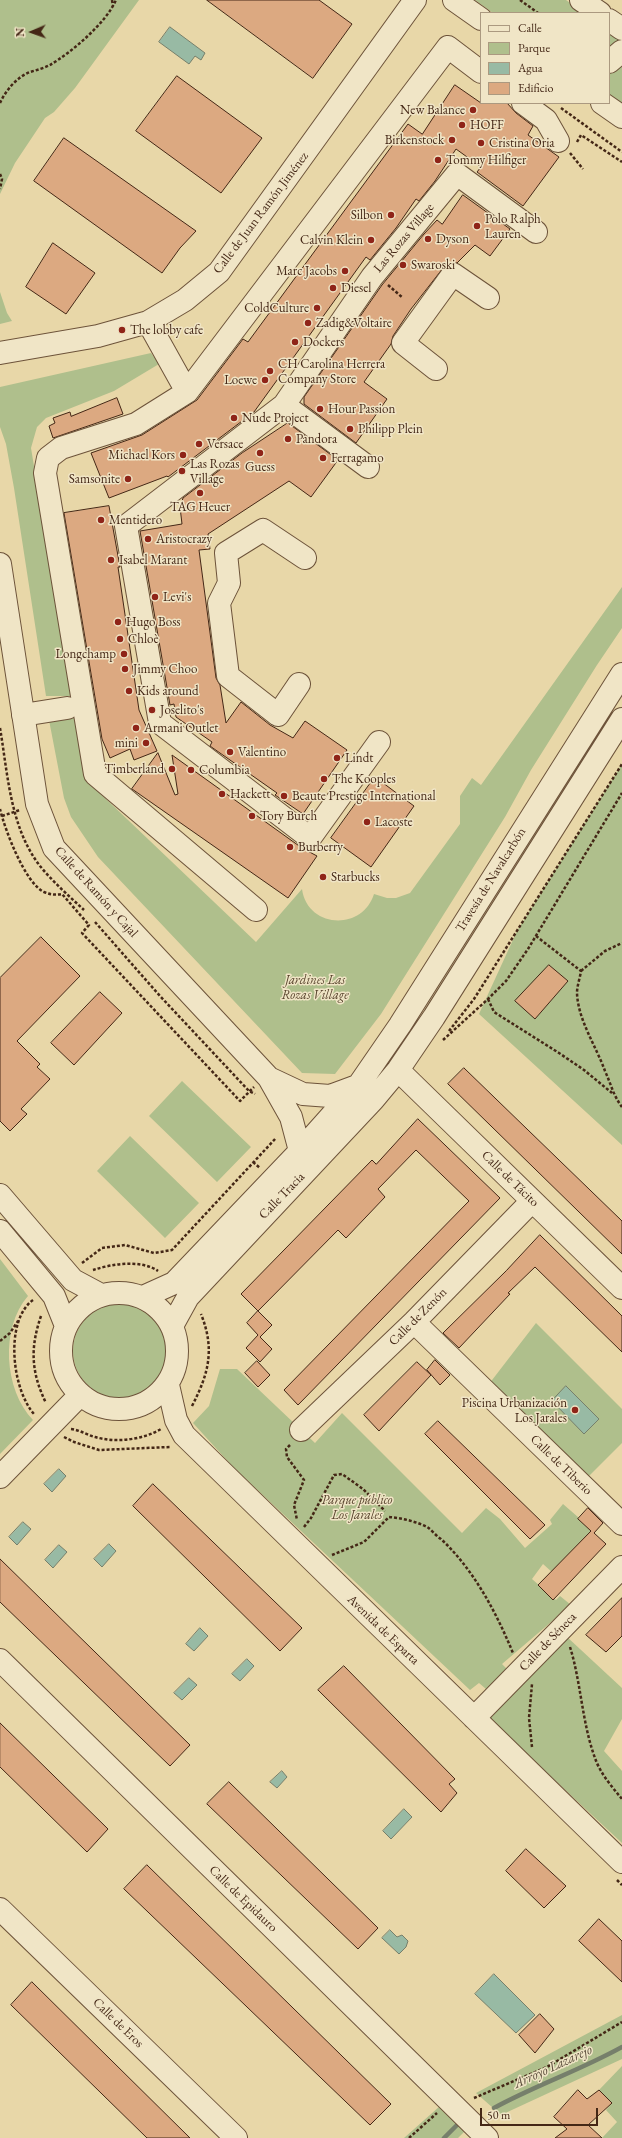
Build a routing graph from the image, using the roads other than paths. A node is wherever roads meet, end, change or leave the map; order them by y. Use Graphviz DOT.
graph roads {
  1 [pos="415,0"];
  2 [pos="454,0"];
  3 [pos="581,0"];
  4 [pos="599,12"];
  5 [pos="480,17"];
  6 [pos="610,21"];
  7 [pos="622,29"];
  8 [pos="622,51"];
  9 [pos="610,61"];
  10 [pos="480,71"];
  11 [pos="524,104"];
  12 [pos="603,104"];
  13 [pos="622,117"];
  14 [pos="558,141"];
  15 [pos="536,232"];
  16 [pos="488,298"];
  17 [pos="148,322"];
  18 [pos="0,353"];
  19 [pos="436,369"];
  20 [pos="187,392"];
  21 [pos="284,406"];
  22 [pos="368,467"];
  23 [pos="305,558"];
  24 [pos="0,564"];
  25 [pos="622,674"];
  26 [pos="299,684"];
  27 [pos="67,708"];
  28 [pos="23,715"];
  29 [pos="622,719"];
  30 [pos="379,742"];
  31 [pos="256,910"];
  32 [pos="398,1070"];
  33 [pos="267,1077"];
  34 [pos="358,1086"];
  35 [pos="300,1151"];
  36 [pos="0,1195"];
  37 [pos="532,1201"];
  38 [pos="0,1231"];
  39 [pos="622,1288"];
  40 [pos="181,1290"];
  41 [pos="102,1295"];
  42 [pos="143,1297"];
  43 [pos="414,1322"];
  44 [pos="66,1326"];
  45 [pos="172,1326"];
  46 [pos="168,1384"];
  47 [pos="80,1395"];
  48 [pos="301,1430"];
  49 [pos="0,1477"];
  50 [pos="622,1524"];
  51 [pos="622,1567"];
  52 [pos="0,1660"];
  53 [pos="474,1718"];
  54 [pos="619,1871"];
  55 [pos="0,1909"];
  56 [pos="236,2138"];
  57 [pos="487,2138"];
  1 -- 17 [label="street, Calle de Juan Ramón Jiménez"];
  2 -- 5 [label="street"];
  3 -- 4 [label="street"];
  6 -- 7 [label="street"];
  8 -- 9 [label="street"];
  10 -- 20 [label="street"];
  11 -- 14 [label="street"];
  12 -- 13 [label="street"];
  15 -- 21 [label="street, Las Rozas Village"];
  16 -- 19 [label="street"];
  17 -- 18 [label="street, Calle de Juan Ramón Jiménez"];
  17 -- 20 [label="street"];
  20 -- 31 [label="street"];
  21 -- 22 [label="street"];
  21 -- 30 [label="street, Las Rozas Village"];
  23 -- 26 [label="street"];
  24 -- 28 [label="street, Calle de Ramón y Cajal"];
  25 -- 34 [label="street, Travesía de Navalcarbón"];
  27 -- 28 [label="street"];
  28 -- 33 [label="street, Calle de Ramón y Cajal"];
  29 -- 32 [label="street, Travesía de Navalcarbón"];
  32 -- 37 [label="street, Calle de Tácito"];
  32 -- 40 [label="street, Calle Tracia"];
  33 -- 34 [label="street, Calle de Ramón y Cajal"];
  33 -- 35 [label="street, Calle de Ramón y Cajal"];
  34 -- 35 [label="street, Calle Tracia"];
  35 -- 40 [label="street, Calle Tracia"];
  36 -- 41 [label="street"];
  37 -- 39 [label="street, Calle de Tácito"];
  37 -- 43 [label="street, Calle de Zenón"];
  38 -- 44 [label="street"];
  40 -- 42 [label="street, Calle Tracia"];
  40 -- 45 [label="street, Calle Tracia"];
  41 -- 42 [label="street"];
  41 -- 44 [label="street"];
  42 -- 45 [label="street"];
  43 -- 48 [label="street, Calle de Zenón"];
  43 -- 50 [label="street, Calle de Tiberio"];
  44 -- 47 [label="street"];
  45 -- 46 [label="street"];
  46 -- 47 [label="street"];
  46 -- 53 [label="street, Avenida de Esparta"];
  47 -- 49 [label="street"];
  51 -- 53 [label="street, Calle de Séneca"];
  52 -- 57 [label="street, Calle de Epidauro"];
  53 -- 54 [label="street, Avenida de Esparta"];
  55 -- 56 [label="street, Calle de Eros"];
}
